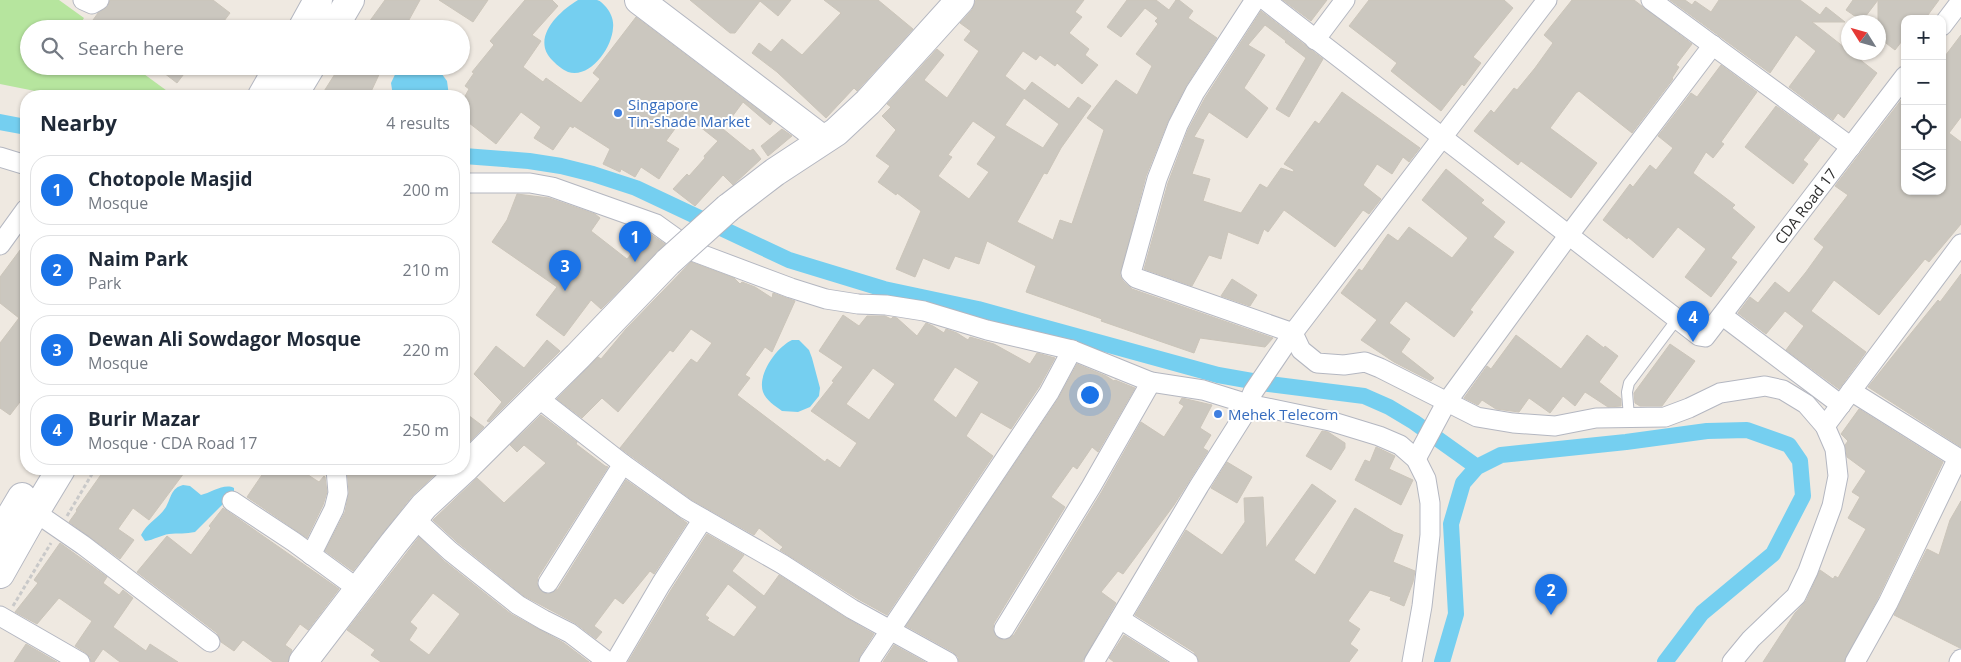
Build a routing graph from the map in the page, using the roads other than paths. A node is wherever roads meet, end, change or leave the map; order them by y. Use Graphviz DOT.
graph roads {
  1 [pos="84,0"];
  2 [pos="99,0"];
  3 [pos="318,0"];
  4 [pos="350,0"];
  5 [pos="639,0"];
  6 [pos="960,0"];
  7 [pos="1255,0"];
  8 [pos="1264,0"];
  9 [pos="1345,0"];
  10 [pos="1546,0"];
  11 [pos="1651,0"];
  12 [pos="1961,2"];
  13 [pos="307,20"];
  14 [pos="338,20"];
  15 [pos="1946,21"];
  16 [pos="1315,40"];
  17 [pos="1713,45"];
  18 [pos="274,75"];
  19 [pos="306,75"];
  20 [pos="1901,81"];
  21 [pos="265,90"];
  22 [pos="297,90"];
  23 [pos="1441,137"];
  24 [pos="822,139"];
  25 [pos="1851,147"];
  26 [pos="0,157"];
  27 [pos="20,163"];
  28 [pos="470,183"];
  29 [pos="20,217"];
  30 [pos="1568,236"];
  31 [pos="1961,244"];
  32 [pos="0,245"];
  33 [pos="1723,316"];
  34 [pos="1677,319"];
  35 [pos="1293,333"];
  36 [pos="1072,350"];
  37 [pos="1151,382"];
  38 [pos="537,397"];
  39 [pos="1250,398"];
  40 [pos="1846,398"];
  41 [pos="1445,406"];
  42 [pos="1629,417"];
  43 [pos="1825,426"];
  44 [pos="1419,453"];
  45 [pos="1960,459"];
  46 [pos="470,463"];
  47 [pos="623,464"];
  48 [pos="35,475"];
  49 [pos="57,475"];
  50 [pos="336,475"];
  51 [pos="458,475"];
  52 [pos="232,501"];
  53 [pos="35,512"];
  54 [pos="414,518"];
  55 [pos="703,519"];
  56 [pos="0,534"];
  57 [pos="311,555"];
  58 [pos="0,574"];
  59 [pos="548,583"];
  60 [pos="358,589"];
  61 [pos="3,618"];
  62 [pos="1120,619"];
  63 [pos="1004,628"];
  64 [pos="891,630"];
  65 [pos="210,642"];
  66 [pos="1961,658"];
  67 [pos="80,662"];
  68 [pos="303,662"];
  69 [pos="608,662"];
  70 [pos="616,662"];
  71 [pos="869,662"];
  72 [pos="947,662"];
  73 [pos="1094,662"];
  74 [pos="1188,662"];
  75 [pos="1412,662"];
  76 [pos="1732,662"];
  77 [pos="1855,662"];
  78 [pos="1958,662"];
  1 -- 2 [label="street"];
  3 -- 13 [label="street"];
  4 -- 14 [label="street"];
  5 -- 24 [label="street"];
  6 -- 24 [label="street"];
  7 -- 35 [label="street"];
  8 -- 16 [label="street"];
  9 -- 16 [label="street"];
  10 -- 23 [label="street"];
  11 -- 17 [label="street"];
  12 -- 15 [label="street"];
  16 -- 23 [label="street"];
  17 -- 25 [label="street"];
  17 -- 30 [label="street"];
  18 -- 21 [label="street"];
  19 -- 22 [label="street"];
  20 -- 25 [label="street, CDA Road 17"];
  23 -- 30 [label="street"];
  23 -- 35 [label="street"];
  24 -- 38 [label="street, bridge"];
  25 -- 33 [label="street, CDA Road 17"];
  26 -- 27 [label="street"];
  28 -- 36 [label="street"];
  29 -- 32 [label="street"];
  30 -- 34 [label="street"];
  30 -- 41 [label="street"];
  31 -- 40 [label="street"];
  33 -- 34 [label="street, CDA Road 17"];
  33 -- 40 [label="street"];
  34 -- 42 [label="lane"];
  35 -- 39 [label="street"];
  35 -- 41 [label="street"];
  36 -- 37 [label="street"];
  36 -- 64 [label="street"];
  37 -- 39 [label="street"];
  37 -- 63 [label="street"];
  38 -- 46 [label="street"];
  38 -- 47 [label="street"];
  39 -- 44 [label="street"];
  39 -- 62 [label="street"];
  40 -- 43 [label="street"];
  40 -- 45 [label="street"];
  41 -- 42 [label="street"];
  41 -- 44 [label="street"];
  42 -- 43 [label="street"];
  43 -- 76 [label="street"];
  44 -- 75 [label="street"];
  45 -- 77 [label="street"];
  47 -- 55 [label="street"];
  47 -- 59 [label="street"];
  48 -- 56 [label="street"];
  49 -- 53 [label="street"];
  50 -- 57 [label="street"];
  51 -- 54 [label="street"];
  52 -- 57 [label="street"];
  53 -- 58 [label="street"];
  53 -- 65 [label="street"];
  54 -- 60 [label="street"];
  54 -- 69 [label="street"];
  55 -- 64 [label="street"];
  55 -- 70 [label="street"];
  57 -- 60 [label="street"];
  60 -- 68 [label="street"];
  61 -- 67 [label="street"];
  62 -- 73 [label="street"];
  62 -- 74 [label="street"];
  64 -- 71 [label="street"];
  64 -- 72 [label="street"];
  66 -- 78 [label="street"];
}
